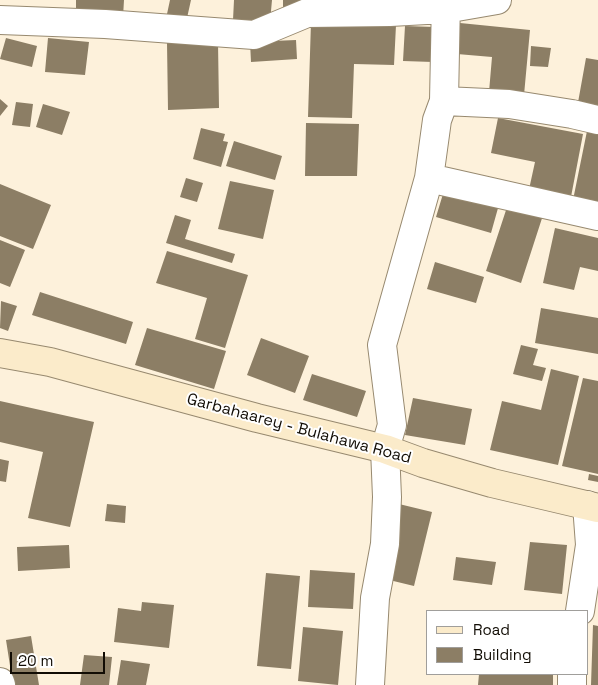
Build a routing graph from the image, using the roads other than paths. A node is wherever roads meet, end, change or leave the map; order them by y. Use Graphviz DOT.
graph roads {
  1 [pos="497,0"];
  2 [pos="446,5"];
  3 [pos="0,20"];
  4 [pos="444,100"];
  5 [pos="598,120"];
  6 [pos="429,178"];
  7 [pos="598,216"];
  8 [pos="2,358"];
  9 [pos="386,449"];
  10 [pos="593,507"];
  11 [pos="580,610"];
  12 [pos="370,685"];
  1 -- 2 [label="street"];
  2 -- 3 [label="street"];
  2 -- 4 [label="street"];
  4 -- 5 [label="street"];
  4 -- 6 [label="street"];
  6 -- 7 [label="street"];
  6 -- 9 [label="street"];
  8 -- 9 [label="main road, Garbahaarey - Bulahawa Road"];
  9 -- 10 [label="main road, Garbahaarey - Bulahawa Road"];
  9 -- 12 [label="street"];
  10 -- 11 [label="street"];
}
